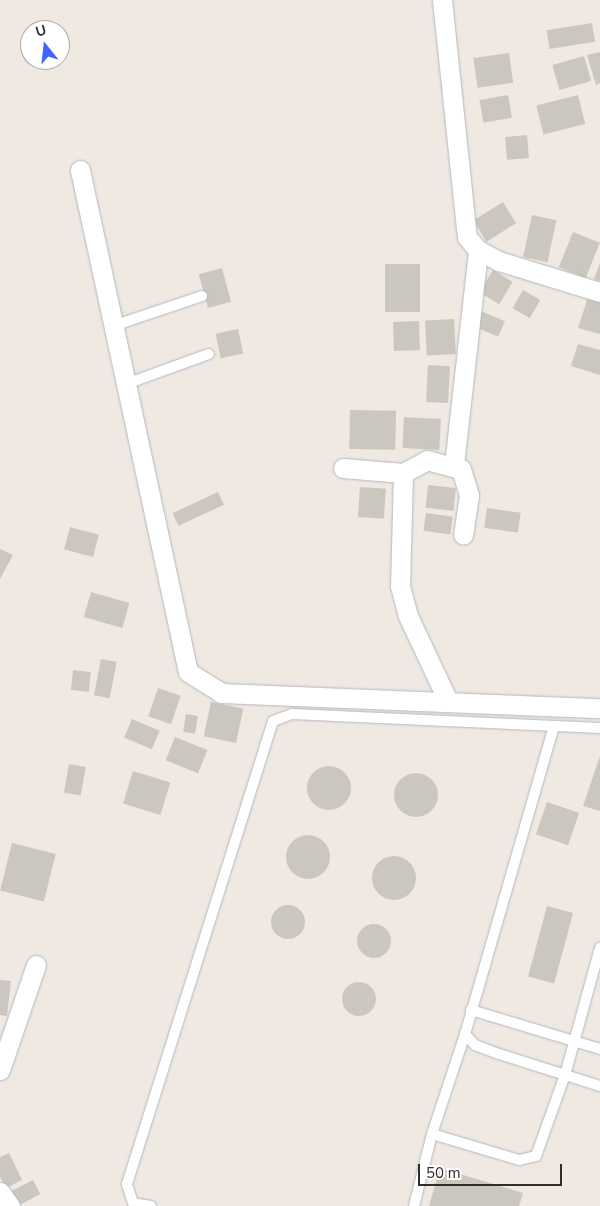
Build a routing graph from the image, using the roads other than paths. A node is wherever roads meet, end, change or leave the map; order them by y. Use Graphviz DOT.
graph roads {
  1 [pos="442,0"];
  2 [pos="80,170"];
  3 [pos="478,250"];
  4 [pos="600,292"];
  5 [pos="202,296"];
  6 [pos="113,326"];
  7 [pos="209,354"];
  8 [pos="126,384"];
  9 [pos="454,465"];
  10 [pos="343,468"];
  11 [pos="403,473"];
  12 [pos="463,535"];
  13 [pos="448,701"];
  14 [pos="600,708"];
  15 [pos="554,726"];
  16 [pos="600,728"];
  17 [pos="600,948"];
  18 [pos="36,965"];
  19 [pos="472,1010"];
  20 [pos="465,1034"];
  21 [pos="574,1041"];
  22 [pos="600,1049"];
  23 [pos="0,1070"];
  24 [pos="565,1075"];
  25 [pos="600,1086"];
  26 [pos="432,1134"];
  27 [pos="0,1192"];
  28 [pos="10,1206"];
  29 [pos="151,1206"];
  30 [pos="414,1206"];
  1 -- 3 [label="street"];
  2 -- 6 [label="street"];
  3 -- 4 [label="street"];
  3 -- 9 [label="street"];
  5 -- 6 [label="lane"];
  6 -- 8 [label="street"];
  7 -- 8 [label="lane"];
  8 -- 13 [label="street"];
  9 -- 11 [label="street"];
  9 -- 12 [label="street"];
  10 -- 11 [label="street"];
  11 -- 13 [label="street"];
  13 -- 14 [label="street"];
  15 -- 16 [label="lane"];
  15 -- 19 [label="lane"];
  15 -- 29 [label="lane"];
  17 -- 21 [label="lane"];
  18 -- 23 [label="street"];
  19 -- 20 [label="lane"];
  19 -- 21 [label="lane"];
  20 -- 24 [label="lane"];
  20 -- 26 [label="lane"];
  21 -- 22 [label="lane"];
  21 -- 24 [label="lane"];
  24 -- 25 [label="lane"];
  24 -- 26 [label="lane"];
  26 -- 30 [label="lane"];
  27 -- 28 [label="street"];
}
